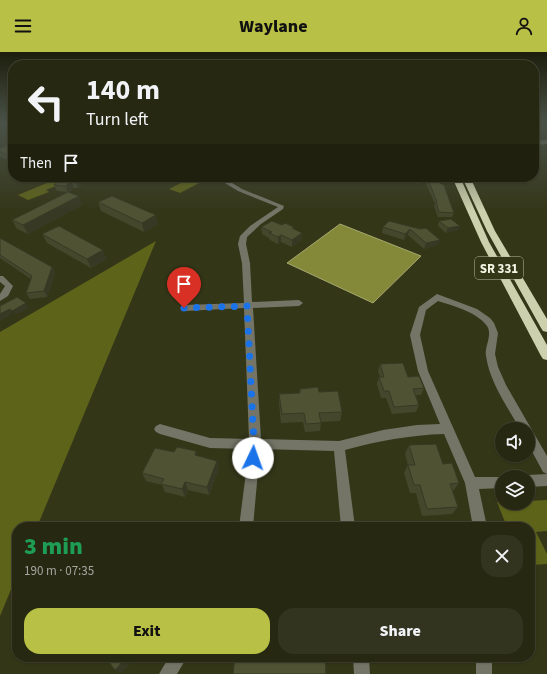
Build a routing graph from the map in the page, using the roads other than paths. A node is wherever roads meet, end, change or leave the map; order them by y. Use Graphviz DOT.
graph roads {
  1 [pos="230,182"];
  2 [pos="458,182"];
  3 [pos="468,182"];
  4 [pos="0,278"];
  5 [pos="0,298"];
  6 [pos="299,303"];
  7 [pos="247,306"];
  8 [pos="184,308"];
  9 [pos="547,328"];
  10 [pos="547,356"];
  11 [pos="522,422"];
  12 [pos="160,429"];
  13 [pos="447,429"];
  14 [pos="254,444"];
  15 [pos="339,446"];
  16 [pos="535,446"];
  17 [pos="547,468"];
  18 [pos="547,480"];
  19 [pos="535,481"];
  20 [pos="495,482"];
  21 [pos="471,483"];
  22 [pos="246,522"];
  23 [pos="347,522"];
  24 [pos="479,522"];
  25 [pos="175,662"];
  26 [pos="361,662"];
  27 [pos="484,662"];
  28 [pos="167,674"];
  29 [pos="362,674"];
  30 [pos="484,674"];
  1 -- 7 [label="street"];
  2 -- 10 [label="highway, SR 331"];
  3 -- 9 [label="highway, SR 331"];
  4 -- 5 [label="street"];
  6 -- 7 [label="street"];
  7 -- 8 [label="street"];
  7 -- 14 [label="street"];
  11 -- 13 [label="street"];
  12 -- 14 [label="street"];
  13 -- 15 [label="street"];
  13 -- 21 [label="street"];
  14 -- 15 [label="street"];
  14 -- 22 [label="street"];
  15 -- 23 [label="street"];
  16 -- 17 [label="street"];
  18 -- 19 [label="street"];
  20 -- 21 [label="street"];
  21 -- 24 [label="street"];
  25 -- 28 [label="street"];
  26 -- 29 [label="street"];
  27 -- 30 [label="street"];
}
